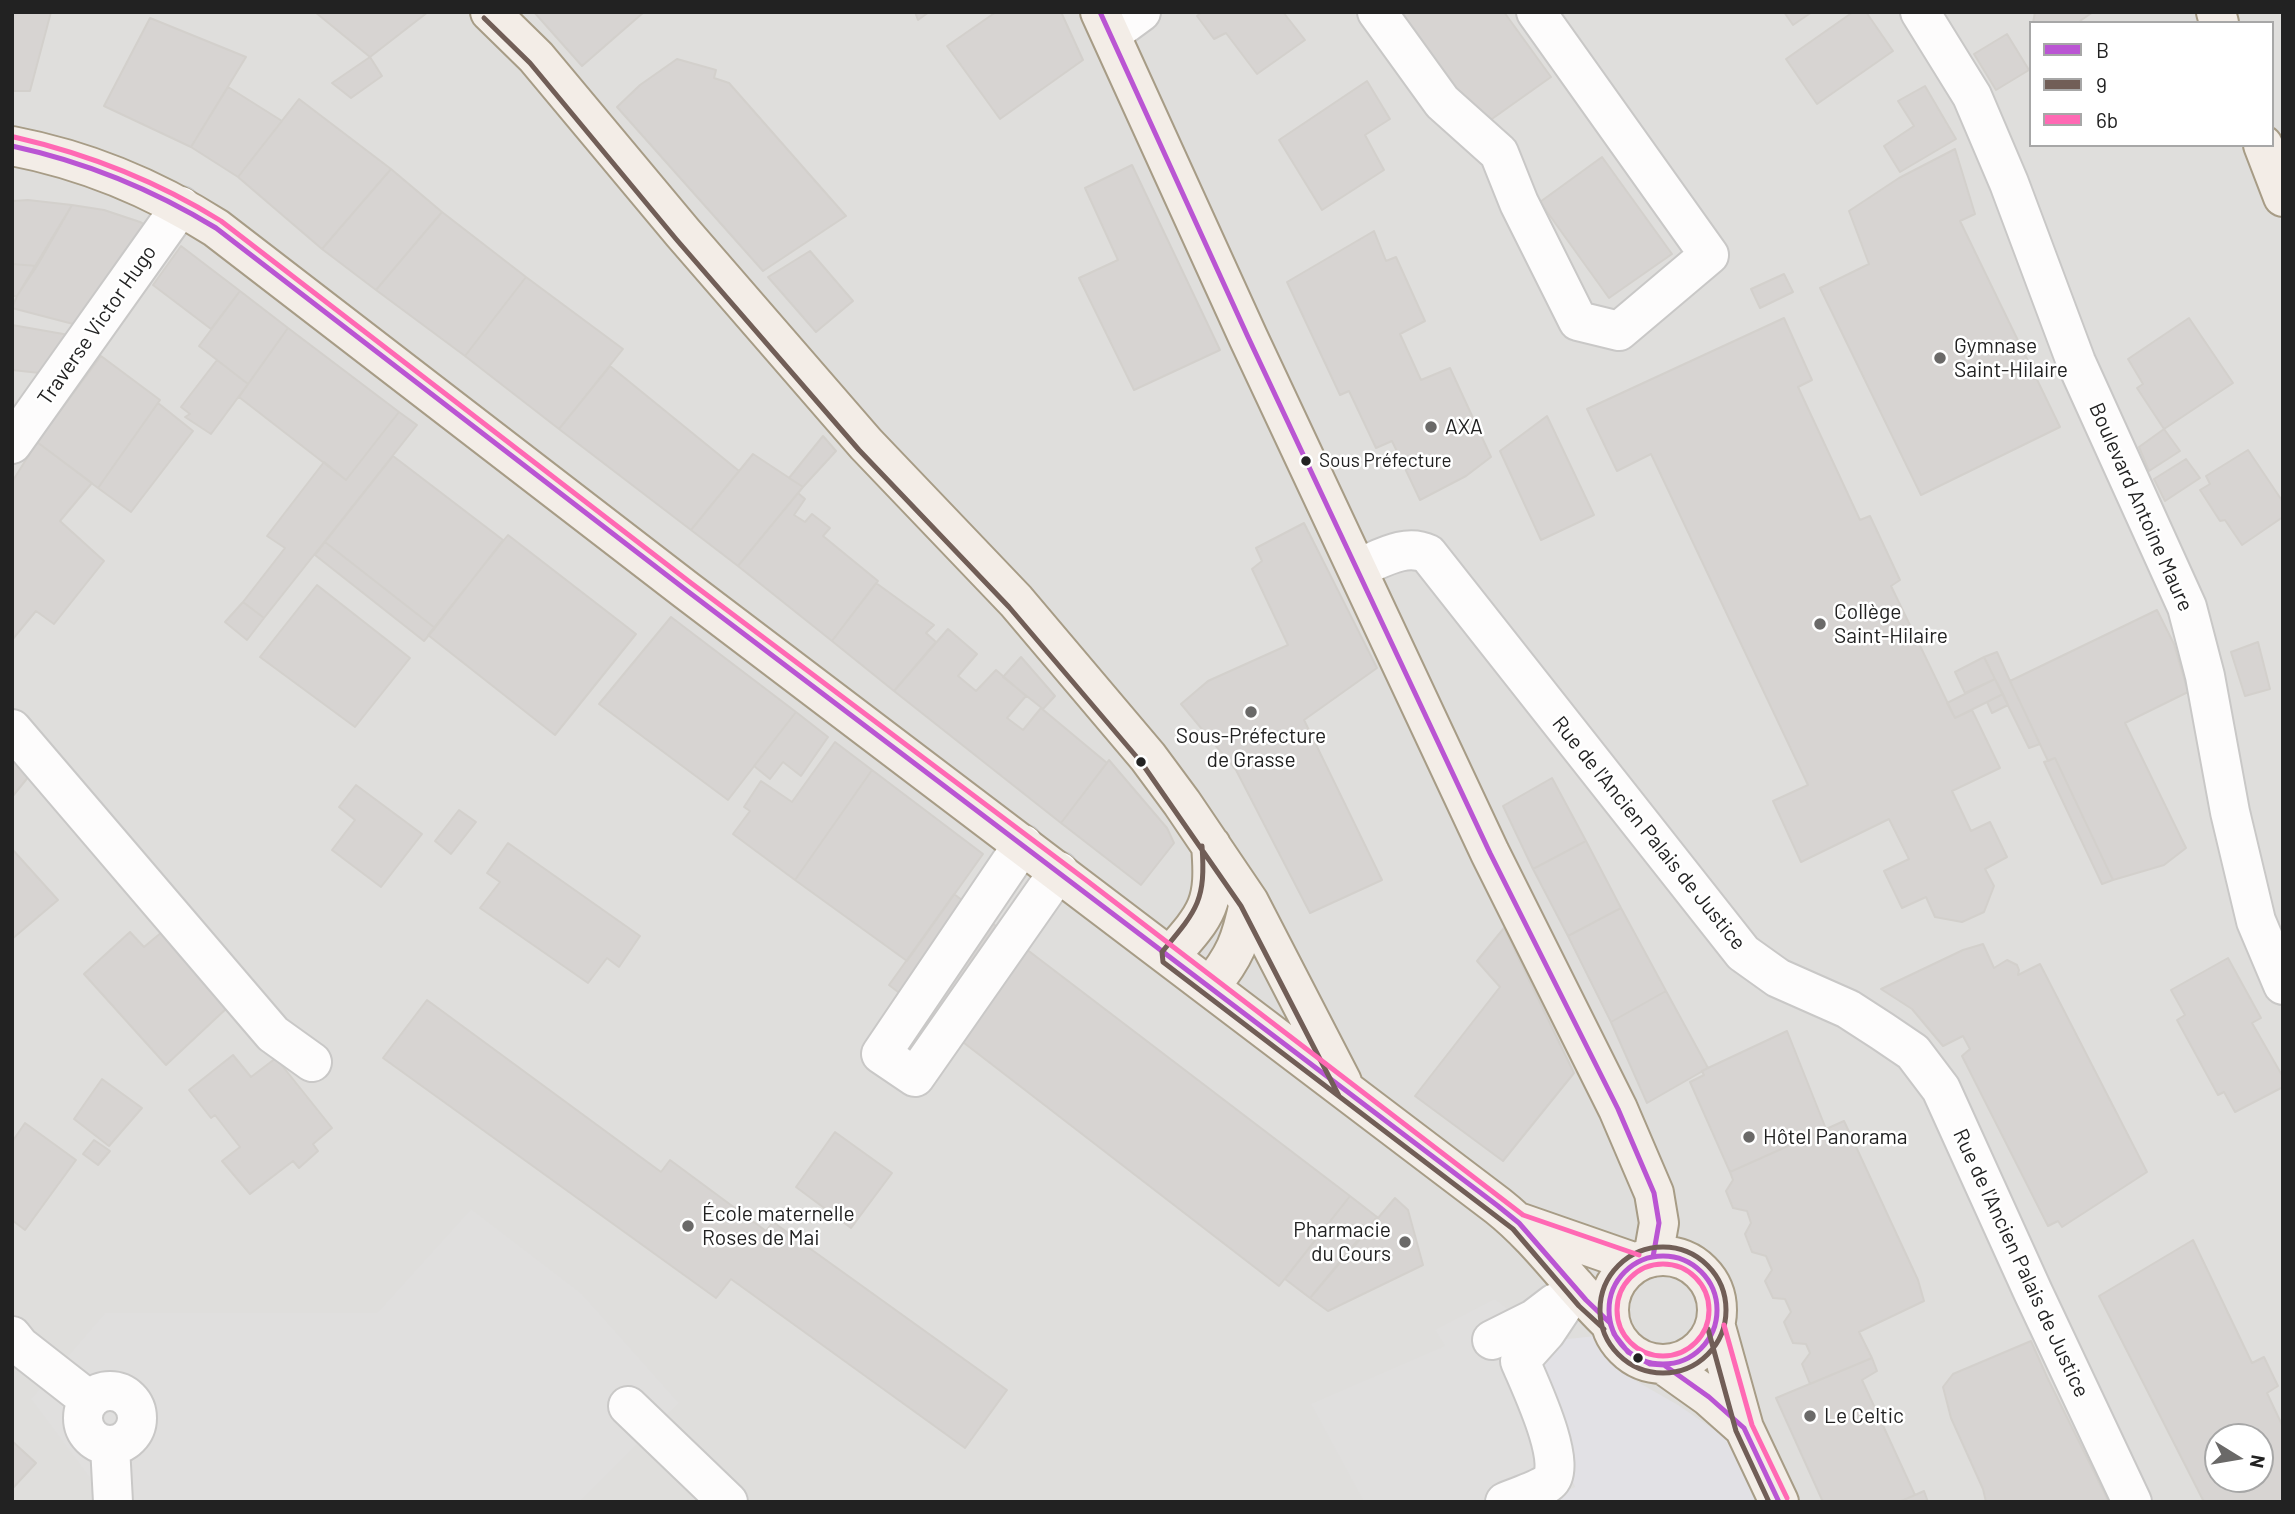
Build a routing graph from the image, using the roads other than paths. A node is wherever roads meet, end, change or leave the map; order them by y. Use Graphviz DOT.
graph roads {
  1 [pos="490,12"];
  2 [pos="1377,12"];
  3 [pos="1536,12"];
  4 [pos="1920,12"];
  5 [pos="1118,19"];
  6 [pos="12,146"];
  7 [pos="2264,147"];
  8 [pos="55,154"];
  9 [pos="12,164"];
  10 [pos="2283,197"];
  11 [pos="181,206"];
  12 [pos="12,444"];
  13 [pos="1358,568"];
  14 [pos="12,729"];
  15 [pos="1024,844"];
  16 [pos="1211,845"];
  17 [pos="1059,871"];
  18 [pos="1249,902"];
  19 [pos="1170,956"];
  20 [pos="2283,985"];
  21 [pos="1210,987"];
  22 [pos="312,1062"];
  23 [pos="1347,1092"];
  24 [pos="1519,1223"];
  25 [pos="1644,1260"];
  26 [pos="1576,1287"];
  27 [pos="1610,1323"];
  28 [pos="1716,1327"];
  29 [pos="12,1336"];
  30 [pos="1492,1340"];
  31 [pos="1664,1365"];
  32 [pos="628,1406"];
  33 [pos="1744,1428"];
  34 [pos="113,1502"];
  35 [pos="728,1502"];
  36 [pos="1504,1502"];
  37 [pos="1779,1502"];
  38 [pos="2132,1502"];
  1 -- 16 [label="main road"];
  2 -- 3 [label="street"];
  4 -- 20 [label="street, Boulevard Antoine Maure"];
  5 -- 13 [label="main road"];
  6 -- 8 [label="main road"];
  7 -- 10 [label="main road"];
  8 -- 9 [label="street"];
  8 -- 11 [label="main road"];
  11 -- 12 [label="street, Traverse Victor Hugo"];
  11 -- 15 [label="main road"];
  13 -- 25 [label="main road"];
  13 -- 38 [label="street, Rue de l'Ancien Palais de Justice"];
  14 -- 22 [label="street"];
  15 -- 17 [label="main road"];
  15 -- 17 [label="street"];
  16 -- 18 [label="main road"];
  16 -- 19 [label="main road"];
  17 -- 19 [label="main road"];
  18 -- 21 [label="main road"];
  18 -- 23 [label="main road"];
  19 -- 21 [label="main road"];
  21 -- 23 [label="main road"];
  23 -- 24 [label="main road"];
  24 -- 25 [label="main road"];
  24 -- 26 [label="main road"];
  25 -- 27 [label="main road"];
  25 -- 28 [label="main road"];
  26 -- 27 [label="main road"];
  26 -- 30 [label="street"];
  26 -- 36 [label="street"];
  27 -- 31 [label="main road"];
  28 -- 31 [label="main road"];
  28 -- 33 [label="main road"];
  29 -- 34 [label="street"];
  31 -- 33 [label="main road"];
  32 -- 35 [label="street"];
  33 -- 37 [label="main road"];
}
